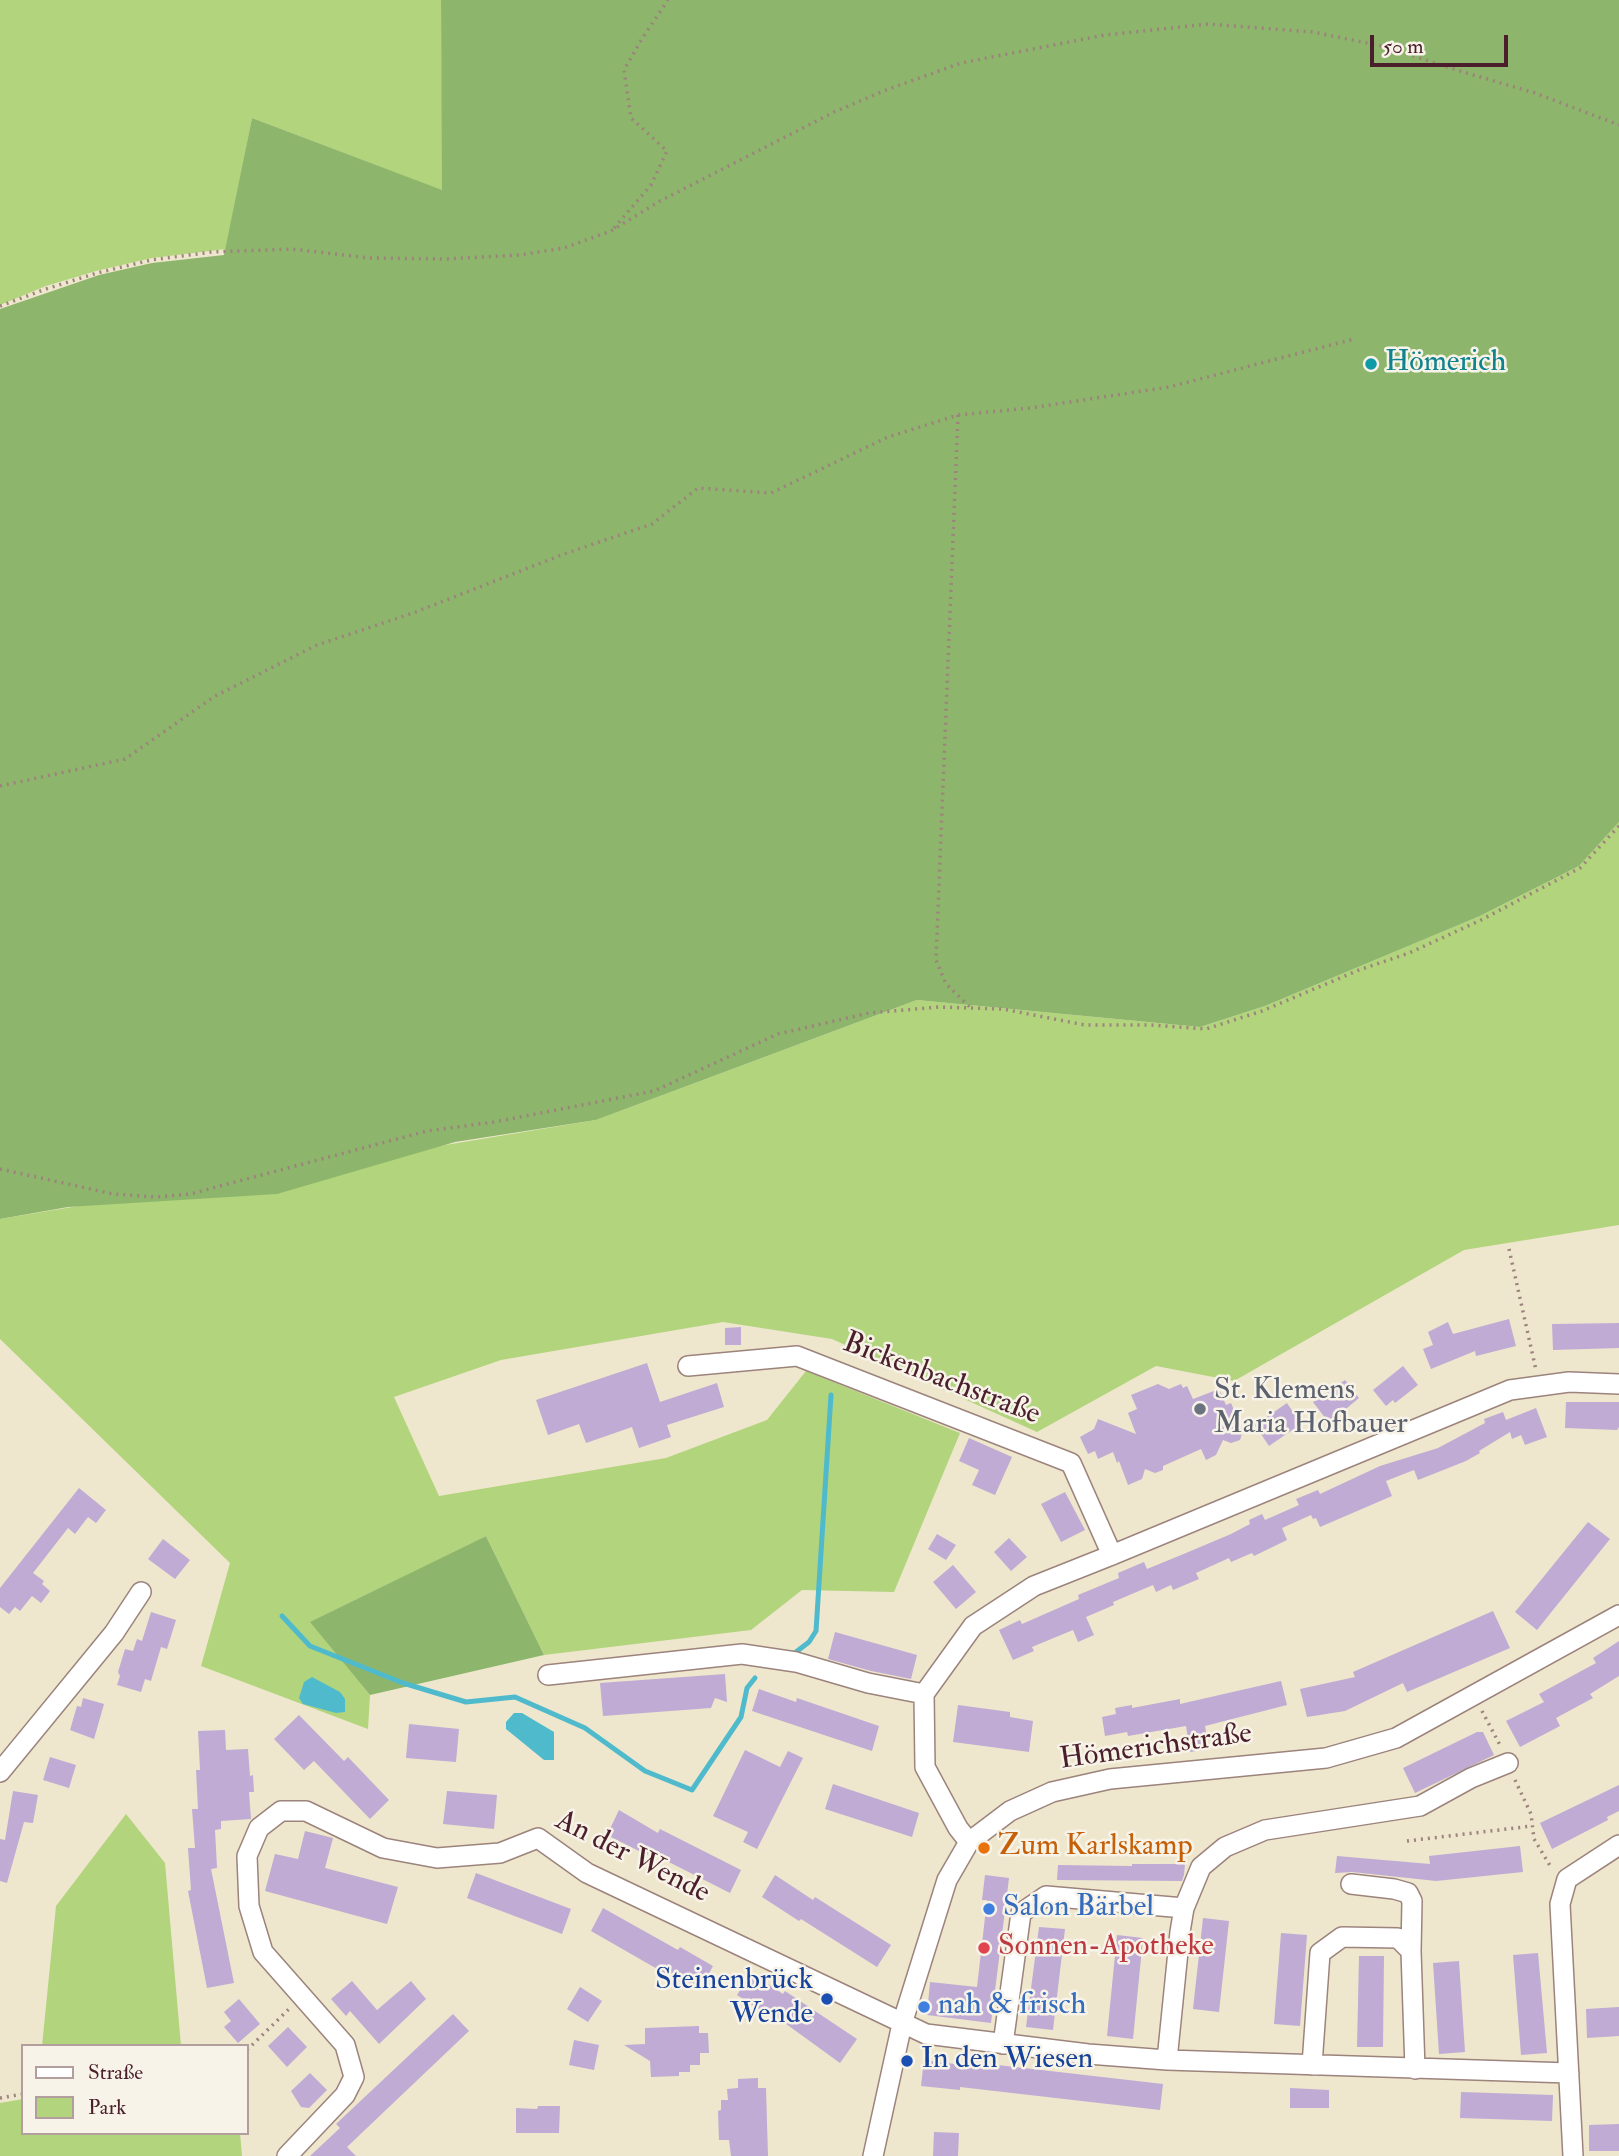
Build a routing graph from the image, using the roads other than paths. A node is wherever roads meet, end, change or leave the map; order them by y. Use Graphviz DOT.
graph roads {
  1 [pos="688,1366"];
  2 [pos="1619,1384"];
  3 [pos="1112,1555"];
  4 [pos="141,1592"];
  5 [pos="1619,1615"];
  6 [pos="548,1675"];
  7 [pos="924,1694"];
  8 [pos="1507,1763"];
  9 [pos="0,1772"];
  10 [pos="969,1842"];
  11 [pos="1619,1845"];
  12 [pos="1351,1884"];
  13 [pos="1184,1908"];
  14 [pos="1411,1951"];
  15 [pos="902,2024"];
  16 [pos="1003,2044"];
  17 [pos="1167,2060"];
  18 [pos="1312,2066"];
  19 [pos="1415,2069"];
  20 [pos="1569,2073"];
  21 [pos="287,2156"];
  22 [pos="873,2156"];
  23 [pos="1573,2156"];
  1 -- 3 [label="street, Bickenbachstraße"];
  2 -- 3 [label="street"];
  3 -- 7 [label="street"];
  4 -- 9 [label="street"];
  5 -- 10 [label="street, Hömerichstraße"];
  6 -- 7 [label="street"];
  7 -- 10 [label="street"];
  8 -- 13 [label="street"];
  10 -- 15 [label="street, Hömerichstraße"];
  11 -- 20 [label="street"];
  12 -- 14 [label="street"];
  13 -- 16 [label="street"];
  13 -- 17 [label="street"];
  14 -- 18 [label="street"];
  14 -- 19 [label="street"];
  15 -- 16 [label="street"];
  15 -- 21 [label="street, An der Wende"];
  15 -- 22 [label="street, Hömerichstraße"];
  16 -- 17 [label="street"];
  17 -- 18 [label="street"];
  18 -- 19 [label="street"];
  19 -- 20 [label="street"];
  20 -- 23 [label="street"];
}
